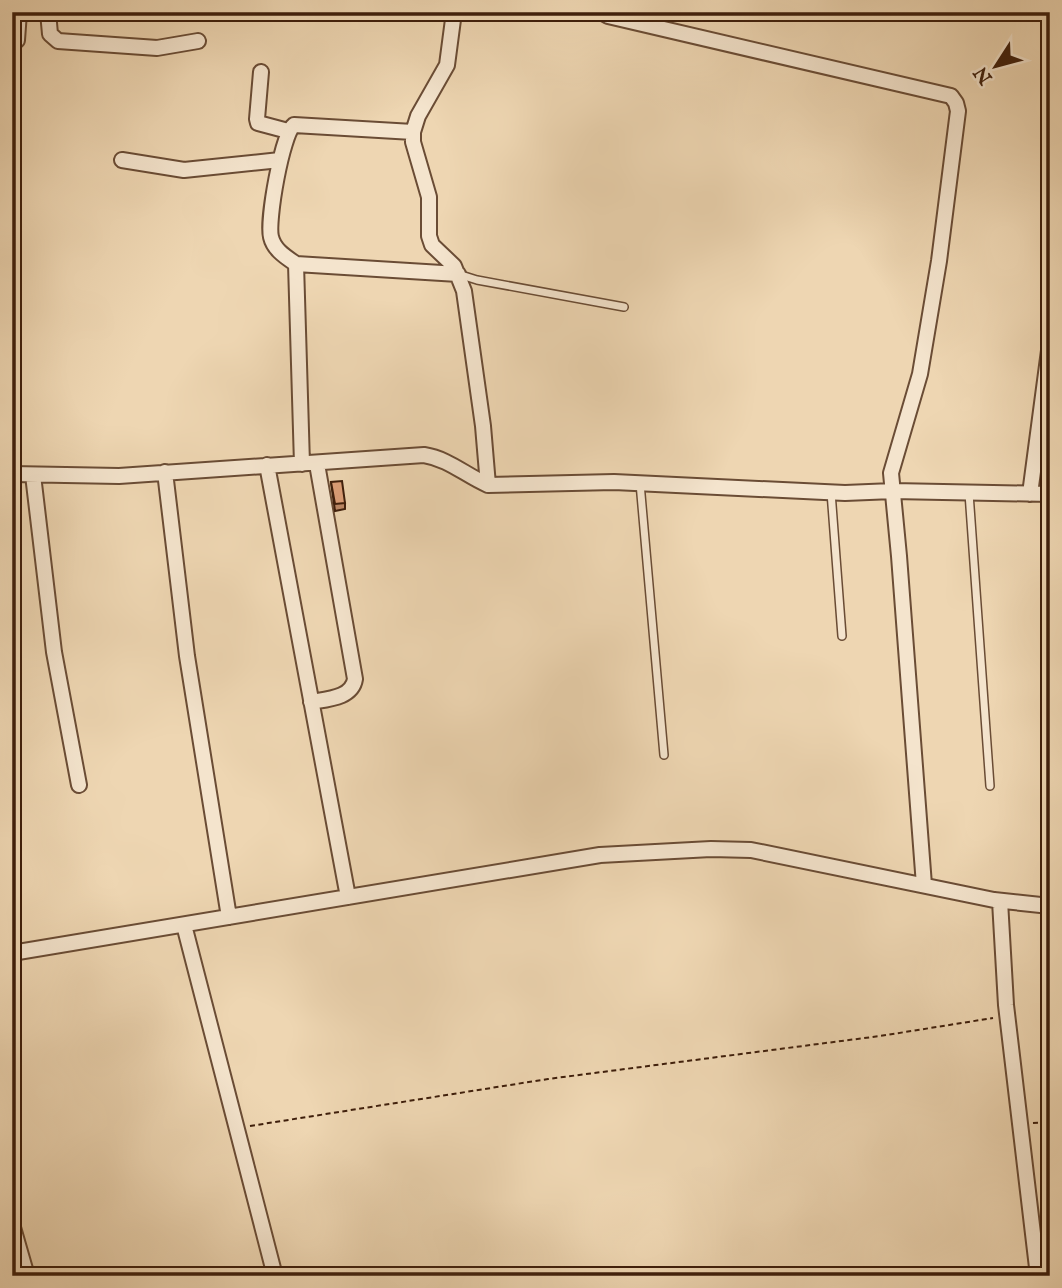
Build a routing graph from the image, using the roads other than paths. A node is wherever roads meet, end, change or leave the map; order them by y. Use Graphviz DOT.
graph roads {
  1 [pos="19,12"];
  2 [pos="48,12"];
  3 [pos="454,12"];
  4 [pos="601,12"];
  5 [pos="198,41"];
  6 [pos="12,42"];
  7 [pos="261,72"];
  8 [pos="288,131"];
  9 [pos="413,132"];
  10 [pos="122,160"];
  11 [pos="280,160"];
  12 [pos="296,264"];
  13 [pos="458,274"];
  14 [pos="624,307"];
  15 [pos="1050,343"];
  16 [pos="309,464"];
  17 [pos="267,466"];
  18 [pos="165,472"];
  19 [pos="12,474"];
  20 [pos="33,475"];
  21 [pos="640,483"];
  22 [pos="488,485"];
  23 [pos="893,491"];
  24 [pos="831,492"];
  25 [pos="969,493"];
  26 [pos="1030,494"];
  27 [pos="1050,494"];
  28 [pos="842,636"];
  29 [pos="312,702"];
  30 [pos="664,755"];
  31 [pos="79,785"];
  32 [pos="990,786"];
  33 [pos="924,885"];
  34 [pos="348,897"];
  35 [pos="1000,901"];
  36 [pos="1050,906"];
  37 [pos="229,918"];
  38 [pos="184,925"];
  39 [pos="12,953"];
  40 [pos="12,1224"];
  41 [pos="27,1276"];
  42 [pos="275,1276"];
  43 [pos="1038,1276"];
  1 -- 6 [label="street"];
  2 -- 5 [label="street"];
  3 -- 9 [label="street"];
  4 -- 23 [label="street"];
  7 -- 8 [label="street"];
  8 -- 9 [label="street"];
  8 -- 11 [label="street"];
  9 -- 13 [label="street"];
  10 -- 11 [label="street"];
  11 -- 12 [label="street"];
  12 -- 13 [label="street"];
  12 -- 16 [label="street"];
  13 -- 14 [label="lane"];
  13 -- 22 [label="street"];
  15 -- 26 [label="street"];
  16 -- 17 [label="street"];
  16 -- 22 [label="street"];
  16 -- 29 [label="street"];
  17 -- 18 [label="street"];
  17 -- 29 [label="street"];
  18 -- 20 [label="street"];
  18 -- 37 [label="street"];
  19 -- 20 [label="street"];
  20 -- 31 [label="street"];
  21 -- 22 [label="street"];
  21 -- 24 [label="street"];
  21 -- 30 [label="lane"];
  23 -- 24 [label="street"];
  23 -- 25 [label="street"];
  23 -- 33 [label="street"];
  24 -- 28 [label="lane"];
  25 -- 26 [label="street"];
  25 -- 32 [label="lane"];
  26 -- 27 [label="street"];
  29 -- 34 [label="street"];
  33 -- 34 [label="street"];
  33 -- 35 [label="street"];
  34 -- 37 [label="street"];
  35 -- 36 [label="street"];
  35 -- 43 [label="street"];
  37 -- 38 [label="street"];
  38 -- 39 [label="street"];
  38 -- 42 [label="street"];
  40 -- 41 [label="street"];
}
